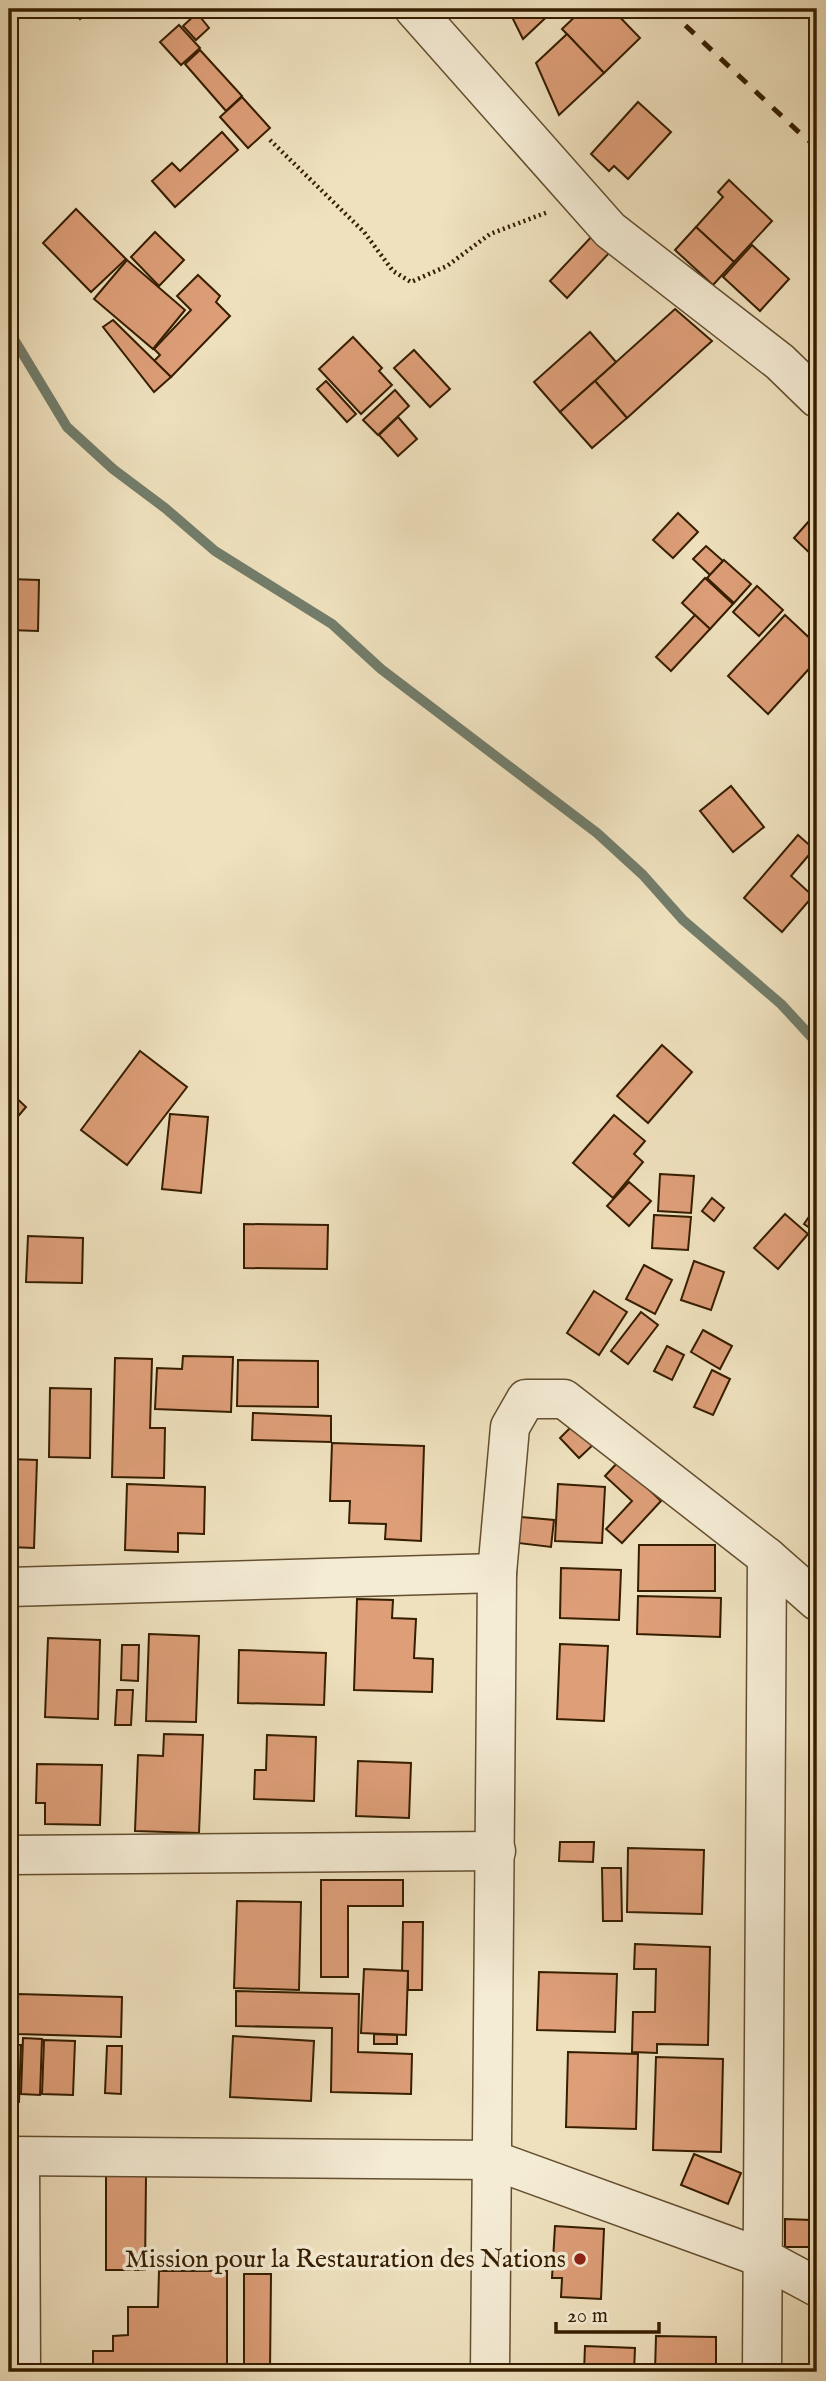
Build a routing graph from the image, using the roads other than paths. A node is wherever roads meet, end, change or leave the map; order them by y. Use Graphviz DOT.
graph roads {
  1 [pos="414,9"];
  2 [pos="817,398"];
  3 [pos="767,1557"];
  4 [pos="497,1573"];
  5 [pos="9,1587"];
  6 [pos="817,1601"];
  7 [pos="495,1851"];
  8 [pos="9,1855"];
  9 [pos="15,2157"];
  10 [pos="493,2160"];
  11 [pos="763,2258"];
  12 [pos="817,2287"];
  13 [pos="21,2372"];
  14 [pos="490,2372"];
  15 [pos="762,2372"];
  1 -- 2 [label="street"];
  3 -- 4 [label="street"];
  3 -- 6 [label="street"];
  3 -- 11 [label="street"];
  4 -- 5 [label="street"];
  4 -- 7 [label="street"];
  7 -- 8 [label="street"];
  7 -- 10 [label="street"];
  9 -- 10 [label="street"];
  9 -- 13 [label="street"];
  10 -- 11 [label="street"];
  10 -- 14 [label="street"];
  11 -- 12 [label="street"];
  11 -- 15 [label="street"];
}
